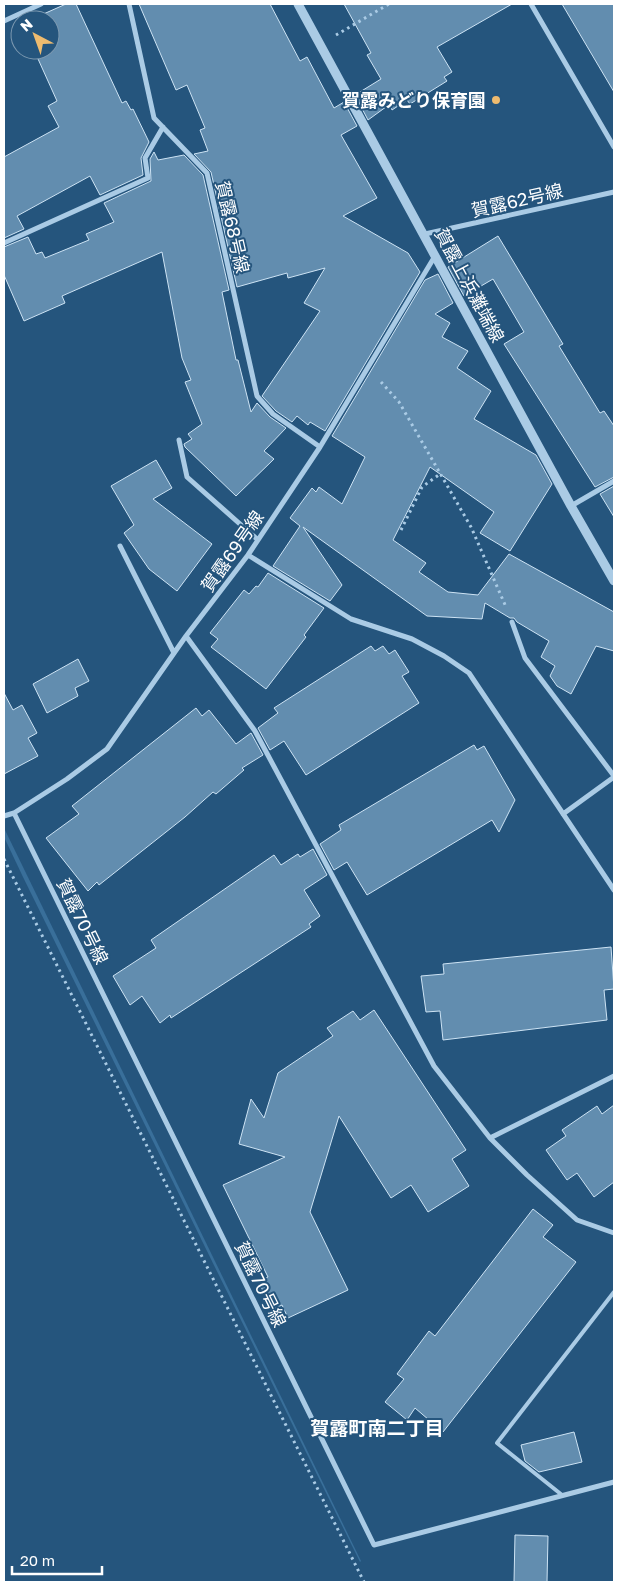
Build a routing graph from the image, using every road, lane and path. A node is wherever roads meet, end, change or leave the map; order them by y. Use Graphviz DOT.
graph roads {
  1 [pos="40,4"];
  2 [pos="129,4"];
  3 [pos="298,4"];
  4 [pos="388,4"];
  5 [pos="531,4"];
  6 [pos="4,21"];
  7 [pos="320,44"];
  8 [pos="163,127"];
  9 [pos="614,148"];
  10 [pos="614,192"];
  11 [pos="425,234"];
  12 [pos="4,244"];
  13 [pos="435,256"];
  14 [pos="367,366"];
  15 [pos="179,440"];
  16 [pos="320,447"];
  17 [pos="440,474"];
  18 [pos="614,481"];
  19 [pos="571,506"];
  20 [pos="401,530"];
  21 [pos="258,540"];
  22 [pos="120,546"];
  23 [pos="248,555"];
  24 [pos="614,582"];
  25 [pos="512,622"];
  26 [pos="186,636"];
  27 [pos="174,653"];
  28 [pos="614,776"];
  29 [pos="14,813"];
  30 [pos="563,814"];
  31 [pos="4,816"];
  32 [pos="4,859"];
  33 [pos="614,890"];
  34 [pos="614,1076"];
  35 [pos="490,1138"];
  36 [pos="614,1233"];
  37 [pos="614,1292"];
  38 [pos="614,1482"];
  39 [pos="562,1495"];
  40 [pos="364,1582"];
  1 -- 6 [label="street"];
  2 -- 8 [label="street, 賀露68号線"];
  3 -- 7 [label="street, 賀露上浜灘端線"];
  4 -- 7 [label="path"];
  5 -- 9 [label="street"];
  7 -- 11 [label="street, 賀露上浜灘端線"];
  8 -- 12 [label="street"];
  8 -- 16 [label="street, 賀露68号線"];
  10 -- 11 [label="street, 賀露62号線"];
  11 -- 13 [label="street, 賀露上浜灘端線"];
  13 -- 14 [label="street, 賀露69号線"];
  13 -- 19 [label="street, 賀露上浜灘端線"];
  14 -- 16 [label="street, 賀露69号線"];
  14 -- 17 [label="path"];
  15 -- 21 [label="street"];
  16 -- 21 [label="street, 賀露69号線"];
  17 -- 20 [label="path"];
  17 -- 25 [label="path"];
  18 -- 19 [label="street"];
  19 -- 24 [label="street, 賀露上浜灘端線"];
  21 -- 23 [label="street, 賀露69号線"];
  22 -- 27 [label="street"];
  23 -- 26 [label="street, 賀露69号線"];
  23 -- 30 [label="street"];
  25 -- 28 [label="street"];
  26 -- 27 [label="street, 賀露69号線"];
  26 -- 35 [label="street"];
  27 -- 29 [label="street, 賀露69号線"];
  28 -- 30 [label="street"];
  29 -- 31 [label="street, 賀露69号線"];
  29 -- 39 [label="street, 賀露70号線"];
  30 -- 33 [label="street"];
  32 -- 40 [label="path"];
  34 -- 35 [label="street"];
  35 -- 36 [label="street"];
  37 -- 39 [label="lane"];
  38 -- 39 [label="street, 賀露70号線"];
}
